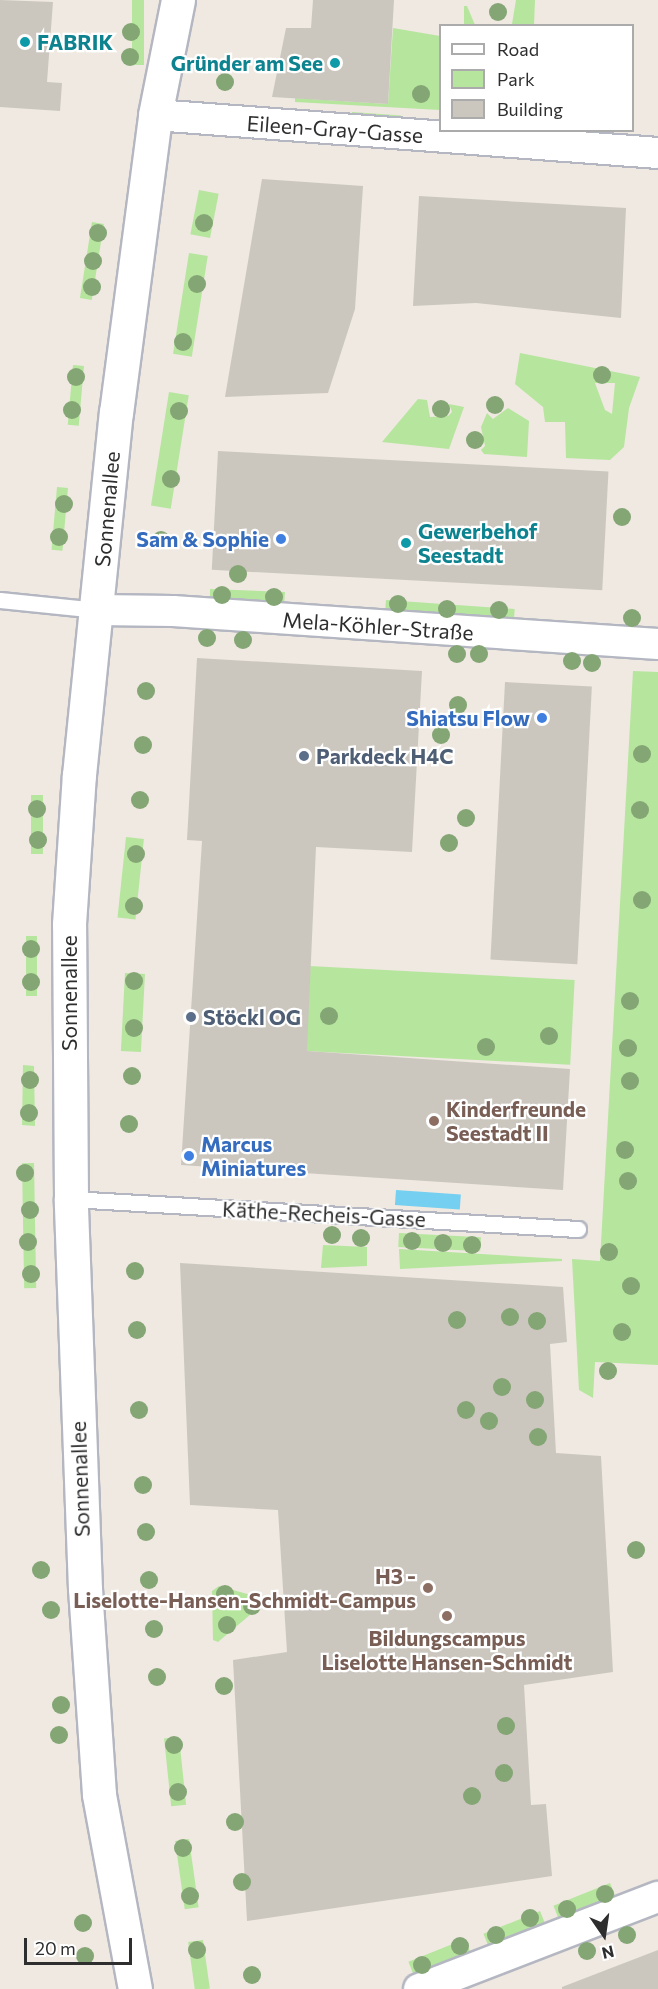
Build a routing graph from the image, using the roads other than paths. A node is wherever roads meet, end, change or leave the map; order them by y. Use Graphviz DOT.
graph roads {
  1 [pos="178,0"];
  2 [pos="155,115"];
  3 [pos="658,153"];
  4 [pos="0,600"];
  5 [pos="97,610"];
  6 [pos="658,644"];
  7 [pos="71,1199"];
  8 [pos="578,1229"];
  9 [pos="658,1897"];
  10 [pos="135,1989"];
  11 [pos="419,1989"];
  1 -- 2 [label="street, Sonnenallee"];
  2 -- 3 [label="street, Eileen-Gray-Gasse"];
  2 -- 5 [label="street, Sonnenallee"];
  4 -- 5 [label="lane"];
  5 -- 6 [label="street, Mela-Köhler-Straße"];
  5 -- 7 [label="street, Sonnenallee"];
  7 -- 8 [label="lane, Käthe-Recheis-Gasse"];
  7 -- 10 [label="street, Sonnenallee"];
  9 -- 11 [label="street"];
}
